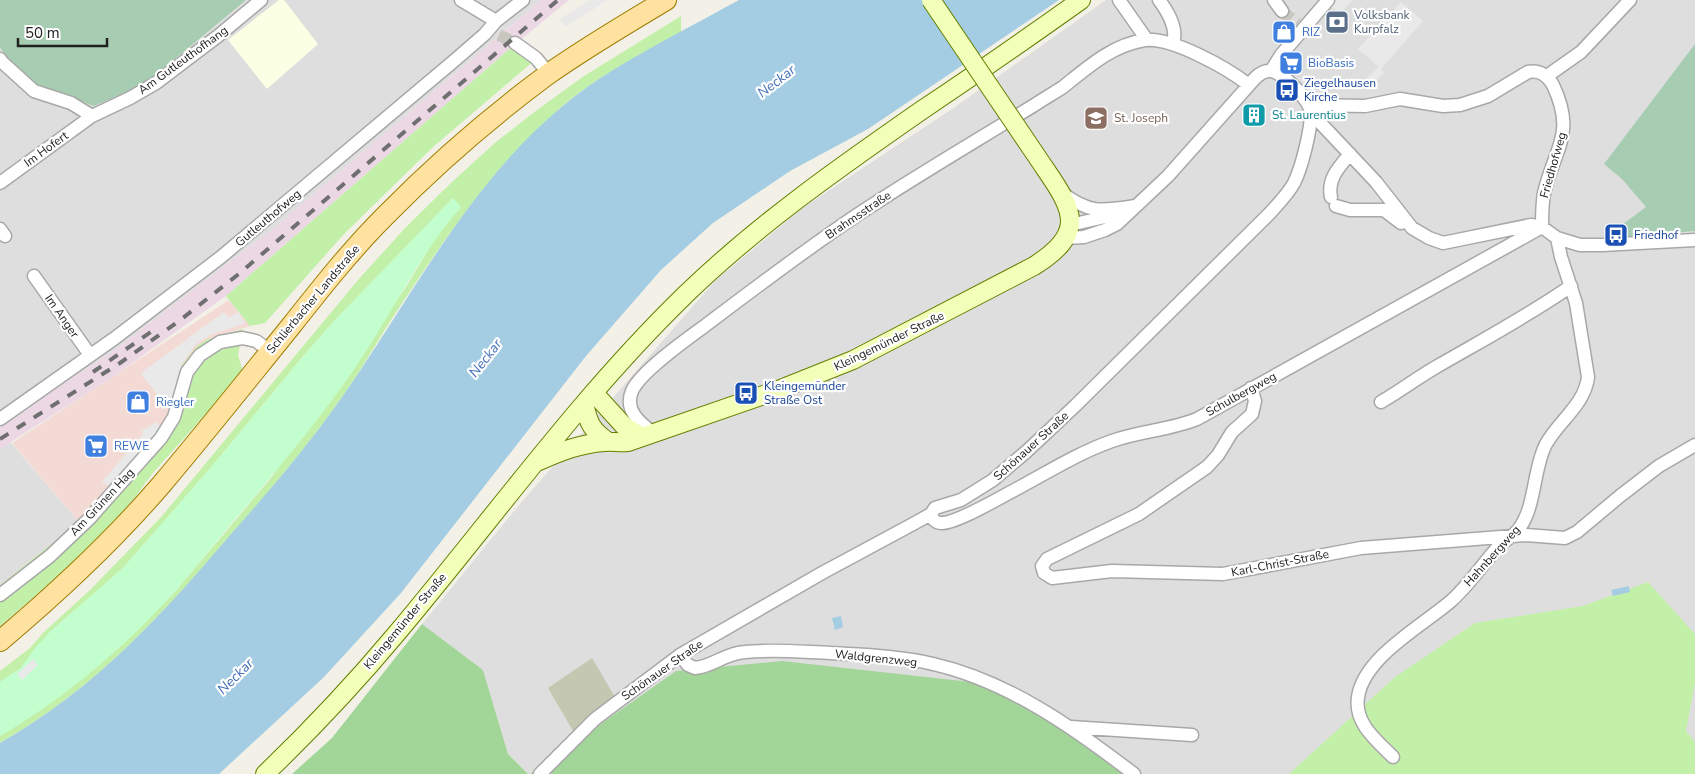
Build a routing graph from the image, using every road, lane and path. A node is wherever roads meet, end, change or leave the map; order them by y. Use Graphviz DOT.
graph roads {
  1 [pos="261,0"];
  2 [pos="456,0"];
  3 [pos="461,0"];
  4 [pos="523,0"];
  5 [pos="666,0"];
  6 [pos="931,0"];
  7 [pos="1082,0"];
  8 [pos="1119,0"];
  9 [pos="1159,0"];
  10 [pos="1274,0"];
  11 [pos="1328,0"];
  12 [pos="1630,0"];
  13 [pos="1282,11"];
  14 [pos="483,24"];
  15 [pos="497,29"];
  16 [pos="1147,40"];
  17 [pos="515,43"];
  18 [pos="1173,44"];
  19 [pos="0,58"];
  20 [pos="1271,71"];
  21 [pos="549,74"];
  22 [pos="1547,76"];
  23 [pos="1249,85"];
  24 [pos="1310,109"];
  25 [pos="92,116"];
  26 [pos="1350,154"];
  27 [pos="0,183"];
  28 [pos="1060,192"];
  29 [pos="1135,206"];
  30 [pos="1542,227"];
  31 [pos="1412,228"];
  32 [pos="1068,231"];
  33 [pos="1557,238"];
  34 [pos="1695,240"];
  35 [pos="34,276"];
  36 [pos="1571,286"];
  37 [pos="270,351"];
  38 [pos="90,355"];
  39 [pos="1251,388"];
  40 [pos="589,399"];
  41 [pos="1381,402"];
  42 [pos="0,419"];
  43 [pos="646,435"];
  44 [pos="608,441"];
  45 [pos="1695,445"];
  46 [pos="536,462"];
  47 [pos="931,514"];
  48 [pos="1512,536"];
  49 [pos="0,594"];
  50 [pos="0,641"];
  51 [pos="680,655"];
  52 [pos="1066,726"];
  53 [pos="1192,735"];
  54 [pos="1393,757"];
  55 [pos="265,774"];
  56 [pos="540,774"];
  57 [pos="1134,774"];
  1 -- 25 [label="street, Am Gutleuthofhang"];
  2 -- 14 [label="street"];
  3 -- 15 [label="street"];
  4 -- 15 [label="street, Gutleuthofweg"];
  5 -- 21 [label="main road, Schlierbacher Landstraße"];
  6 -- 28 [label="main road, bridge"];
  7 -- 40 [label="main road, Kleingemünder Straße"];
  8 -- 16 [label="street"];
  9 -- 18 [label="street"];
  10 -- 13 [label="street"];
  11 -- 20 [label="street"];
  12 -- 22 [label="street"];
  15 -- 38 [label="street, Gutleuthofweg"];
  16 -- 18 [label="street, Brahmsstraße"];
  16 -- 43 [label="street, Brahmsstraße"];
  17 -- 21 [label="street"];
  18 -- 23 [label="street, Brahmsstraße"];
  19 -- 25 [label="street"];
  20 -- 23 [label="street"];
  20 -- 24 [label="street"];
  21 -- 37 [label="main road, Schlierbacher Landstraße"];
  22 -- 24 [label="street"];
  22 -- 30 [label="street, Friedhofweg"];
  23 -- 29 [label="street"];
  24 -- 26 [label="street"];
  24 -- 47 [label="street, Schönauer Straße"];
  25 -- 27 [label="street, Im Hofert"];
  26 -- 31 [label="street"];
  26 -- 31 [label="street"];
  28 -- 29 [label="street"];
  28 -- 32 [label="main road"];
  29 -- 32 [label="street"];
  30 -- 31 [label="street"];
  30 -- 33 [label="street"];
  30 -- 39 [label="street, Schulbergweg"];
  32 -- 43 [label="main road, Kleingemünder Straße"];
  33 -- 34 [label="street"];
  33 -- 36 [label="street, Hahnbergweg"];
  35 -- 38 [label="street, Im Anger"];
  36 -- 41 [label="street"];
  36 -- 48 [label="street, Hahnbergweg"];
  37 -- 49 [label="street, Am Grünen Hag"];
  37 -- 50 [label="main road, Schlierbacher Landstraße"];
  38 -- 42 [label="street, Gutleuthofweg"];
  39 -- 47 [label="street, Schulbergweg"];
  39 -- 48 [label="street, Karl-Christ-Straße"];
  40 -- 43 [label="main road"];
  40 -- 44 [label="main road"];
  40 -- 46 [label="main road, Kleingemünder Straße"];
  43 -- 44 [label="main road, Kleingemünder Straße"];
  44 -- 46 [label="main road, Kleingemünder Straße"];
  45 -- 48 [label="street, Karl-Christ-Straße"];
  46 -- 55 [label="main road, Kleingemünder Straße"];
  47 -- 51 [label="street, Schönauer Straße"];
  48 -- 54 [label="street, Hahnbergweg"];
  51 -- 52 [label="street, Waldgrenzweg"];
  51 -- 56 [label="street, Schönauer Straße"];
  52 -- 53 [label="street, Waldgrenzweg"];
  52 -- 57 [label="street, Waldgrenzweg"];
}
